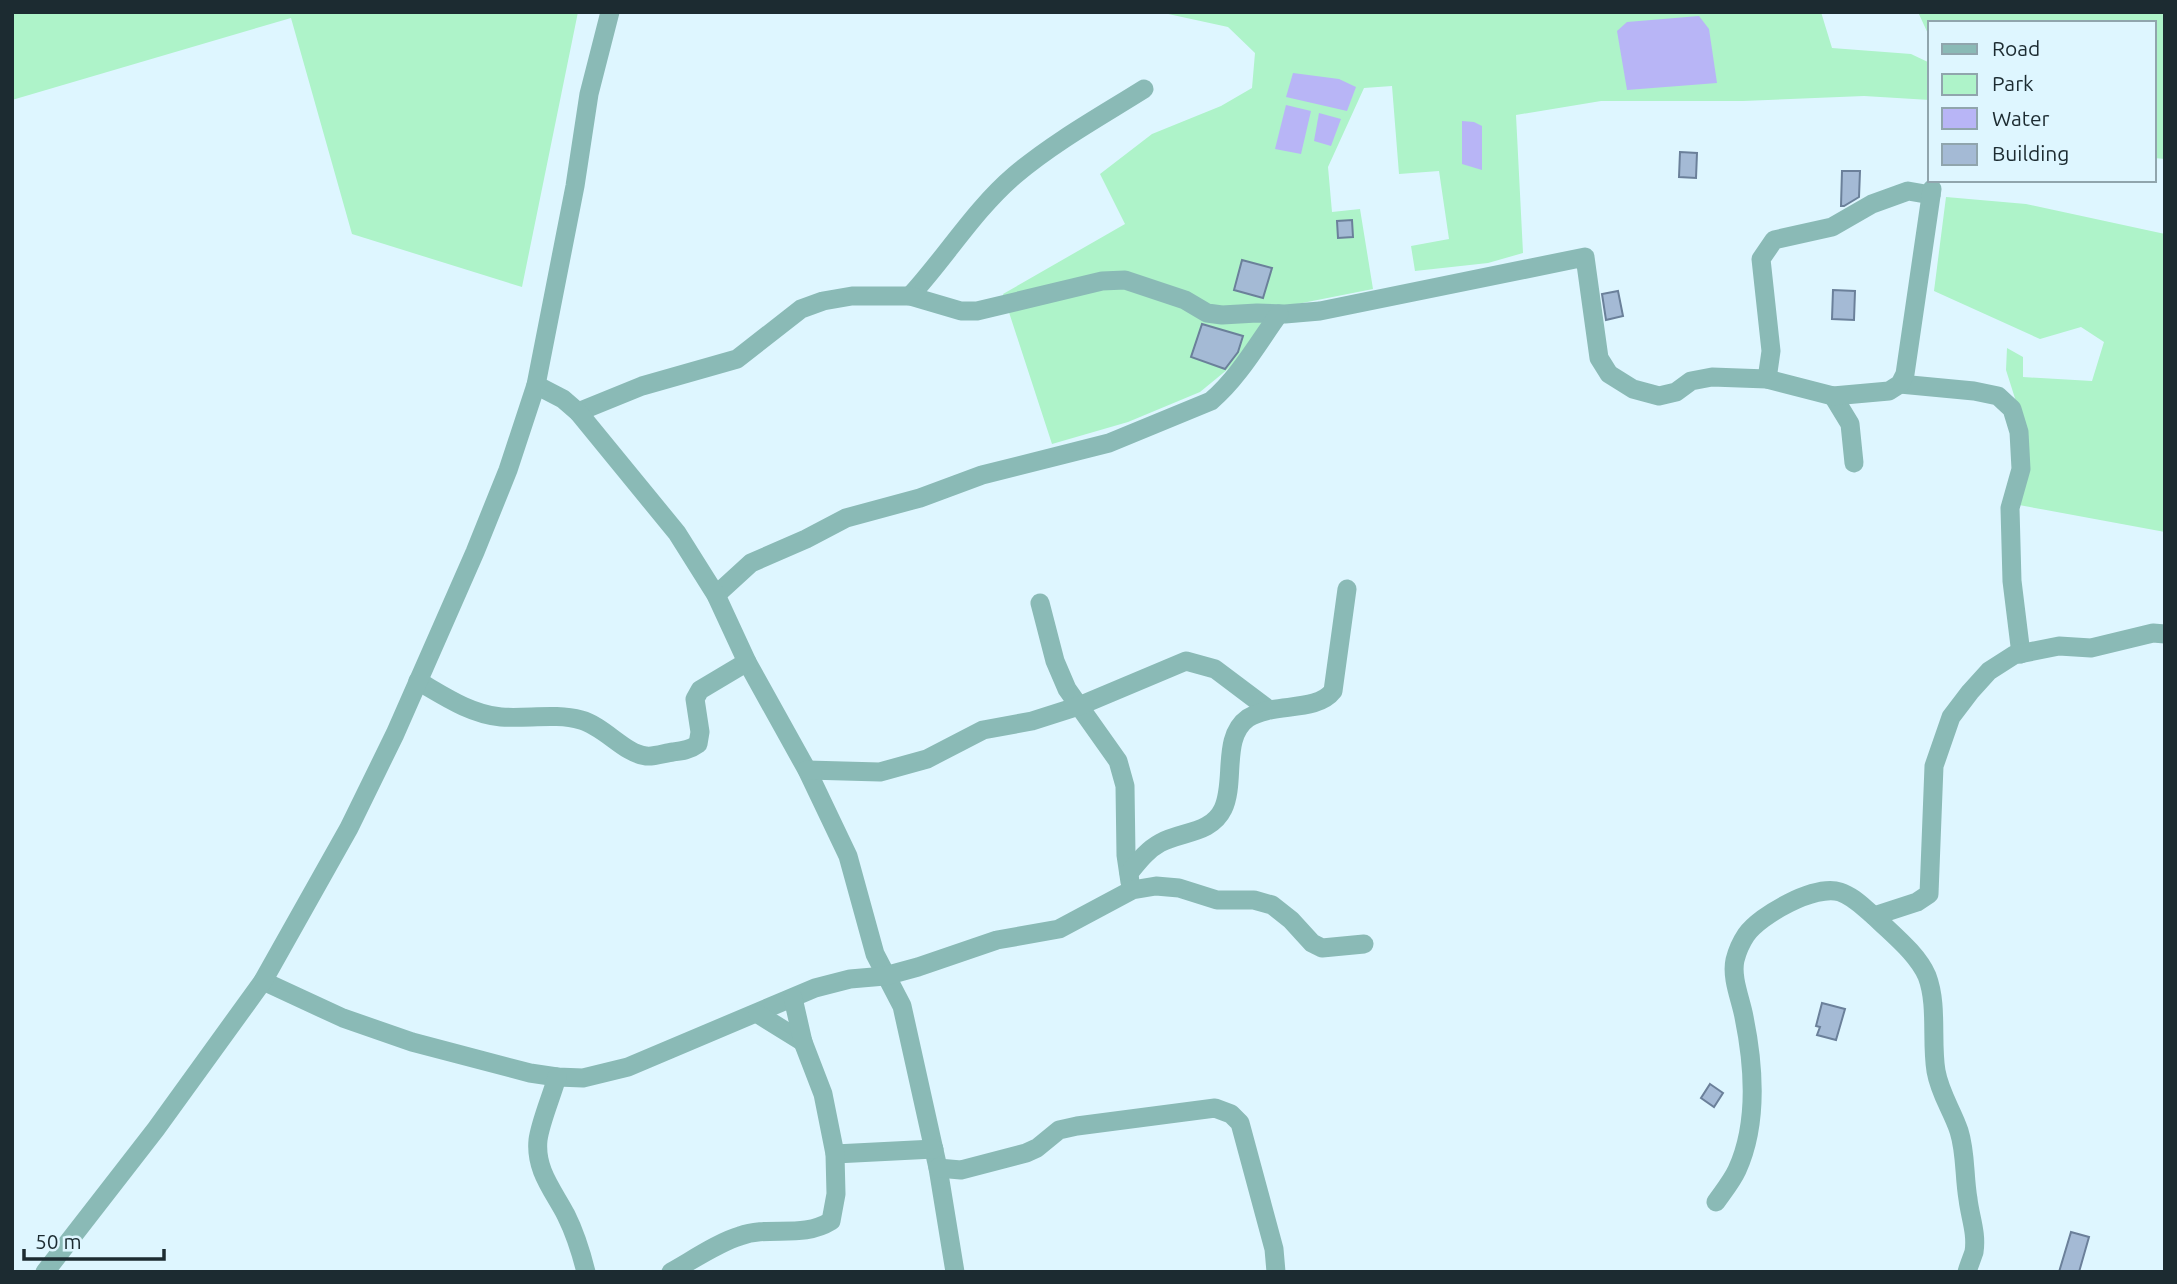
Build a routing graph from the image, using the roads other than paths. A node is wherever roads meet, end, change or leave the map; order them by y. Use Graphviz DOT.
graph roads {
  1 [pos="610,12"];
  2 [pos="1144,89"];
  3 [pos="910,296"];
  4 [pos="1279,314"];
  5 [pos="1767,379"];
  6 [pos="1900,384"];
  7 [pos="536,385"];
  8 [pos="1833,396"];
  9 [pos="578,412"];
  10 [pos="1854,463"];
  11 [pos="1347,589"];
  12 [pos="716,595"];
  13 [pos="1040,603"];
  14 [pos="2165,634"];
  15 [pos="2021,654"];
  16 [pos="747,662"];
  17 [pos="418,681"];
  18 [pos="1079,706"];
  19 [pos="1268,709"];
  20 [pos="807,770"];
  21 [pos="1130,882"];
  22 [pos="1874,916"];
  23 [pos="1364,944"];
  24 [pos="885,976"];
  25 [pos="264,981"];
  26 [pos="793,998"];
  27 [pos="758,1013"];
  28 [pos="803,1042"];
  29 [pos="557,1077"];
  30 [pos="934,1149"];
  31 [pos="835,1154"];
  32 [pos="938,1168"];
  33 [pos="1716,1202"];
  34 [pos="45,1272"];
  35 [pos="586,1272"];
  36 [pos="671,1272"];
  37 [pos="955,1272"];
  38 [pos="1276,1272"];
  39 [pos="1967,1272"];
  1 -- 7 [label="street"];
  2 -- 3 [label="street"];
  3 -- 4 [label="street"];
  3 -- 9 [label="street"];
  4 -- 5 [label="street"];
  4 -- 12 [label="street"];
  5 -- 6 [label="street"];
  5 -- 8 [label="street"];
  6 -- 8 [label="street"];
  6 -- 15 [label="street"];
  7 -- 9 [label="street"];
  7 -- 17 [label="street"];
  8 -- 10 [label="street"];
  9 -- 12 [label="street"];
  11 -- 19 [label="street"];
  12 -- 16 [label="street"];
  13 -- 18 [label="street"];
  14 -- 15 [label="street"];
  15 -- 22 [label="street"];
  16 -- 17 [label="street"];
  16 -- 20 [label="street"];
  17 -- 25 [label="street"];
  18 -- 19 [label="street"];
  18 -- 20 [label="street"];
  18 -- 21 [label="street"];
  19 -- 21 [label="street"];
  20 -- 24 [label="street"];
  21 -- 23 [label="street"];
  21 -- 24 [label="street"];
  22 -- 33 [label="street"];
  22 -- 39 [label="street"];
  24 -- 26 [label="street"];
  24 -- 30 [label="street"];
  25 -- 29 [label="street"];
  25 -- 34 [label="street"];
  26 -- 27 [label="street"];
  26 -- 28 [label="street"];
  27 -- 28 [label="street"];
  27 -- 29 [label="street"];
  28 -- 31 [label="street"];
  29 -- 35 [label="street"];
  30 -- 31 [label="street"];
  30 -- 32 [label="street"];
  31 -- 36 [label="street"];
  32 -- 37 [label="street"];
  32 -- 38 [label="street"];
}
